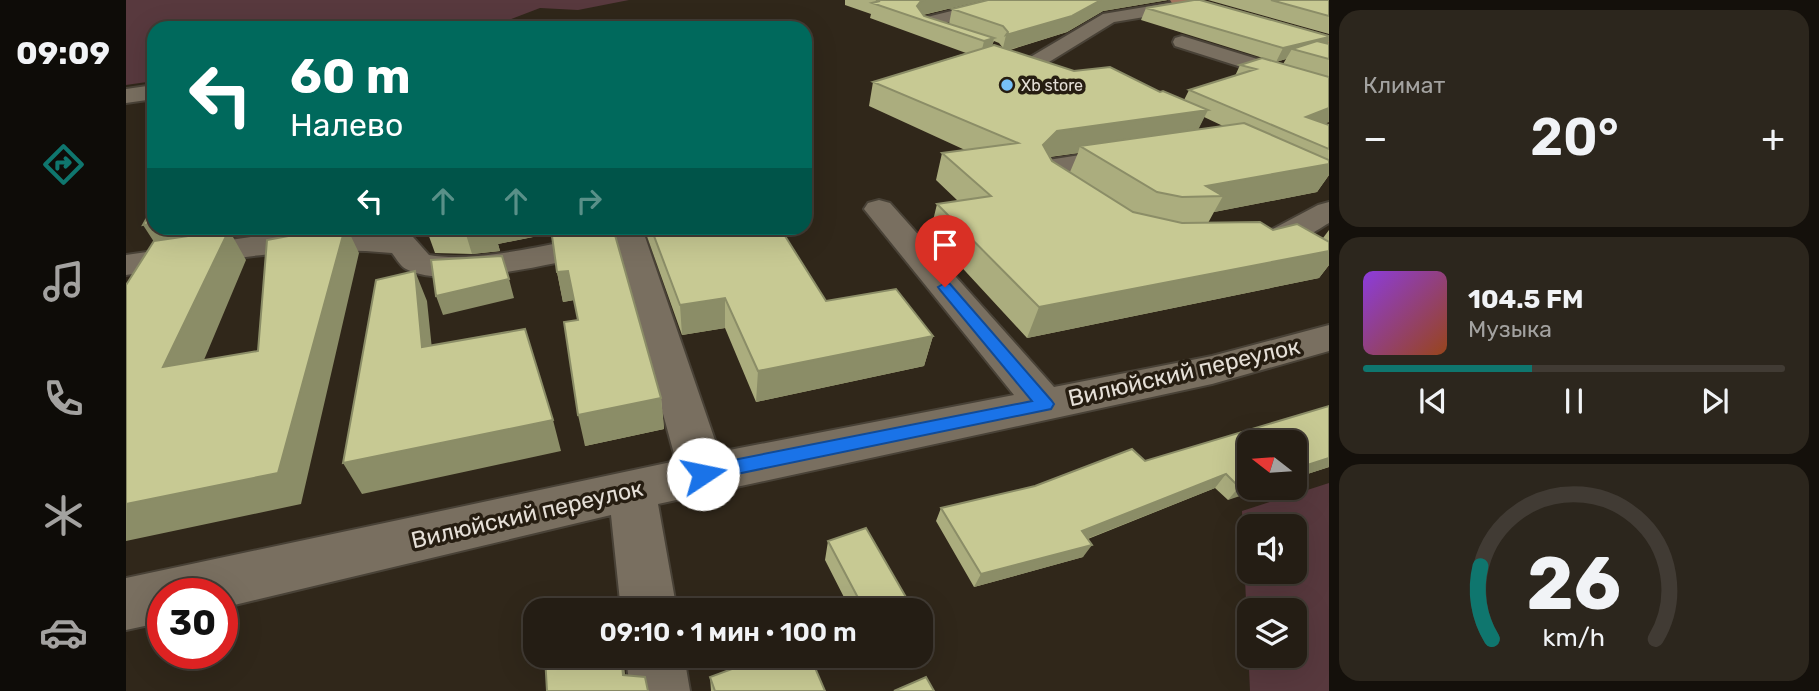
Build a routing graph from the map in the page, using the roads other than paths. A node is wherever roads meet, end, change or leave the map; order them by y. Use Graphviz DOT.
graph roads {
  1 [pos="1016,0"];
  2 [pos="1185,2"];
  3 [pos="1182,42"];
  4 [pos="1329,43"];
  5 [pos="979,44"];
  6 [pos="1029,66"];
  7 [pos="1329,88"];
  8 [pos="147,93"];
  9 [pos="126,96"];
  10 [pos="1152,152"];
  11 [pos="879,209"];
  12 [pos="1329,211"];
  13 [pos="1106,218"];
  14 [pos="302,235"];
  15 [pos="315,235"];
  16 [pos="618,235"];
  17 [pos="629,235"];
  18 [pos="1310,256"];
  19 [pos="126,265"];
  20 [pos="1329,338"];
  21 [pos="1045,404"];
  22 [pos="703,474"];
  23 [pos="632,491"];
  24 [pos="238,579"];
  25 [pos="647,598"];
  26 [pos="147,599"];
  27 [pos="126,604"];
  28 [pos="657,668"];
  29 [pos="660,691"];
  1 -- 5 [label="street"];
  2 -- 4 [label="main road"];
  2 -- 6 [label="street"];
  3 -- 7 [label="street"];
  8 -- 9 [label="street"];
  10 -- 13 [label="street"];
  11 -- 21 [label="street"];
  12 -- 18 [label="street"];
  14 -- 19 [label="street"];
  15 -- 16 [label="street"];
  17 -- 22 [label="street"];
  20 -- 21 [label="street, Вилюйский переулок"];
  21 -- 22 [label="street, Вилюйский переулок"];
  22 -- 23 [label="street, Вилюйский переулок"];
  23 -- 24 [label="street, Вилюйский переулок"];
  23 -- 25 [label="street"];
  26 -- 27 [label="street"];
  28 -- 29 [label="street"];
}
